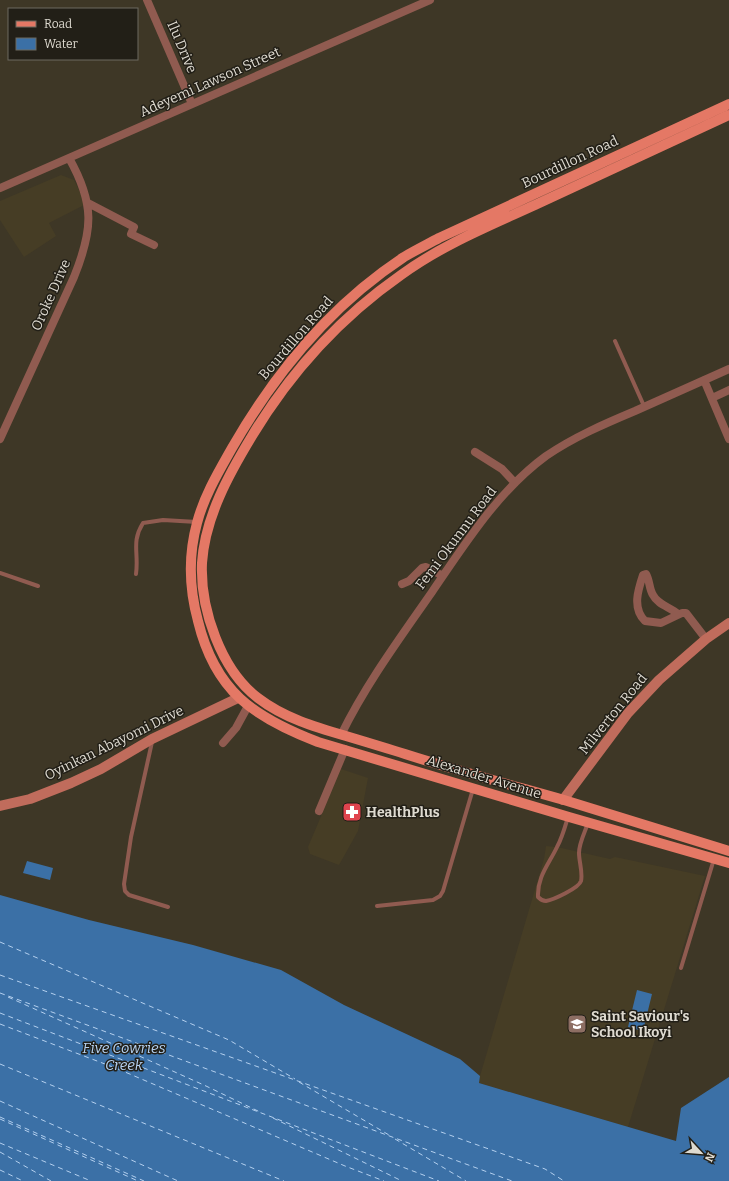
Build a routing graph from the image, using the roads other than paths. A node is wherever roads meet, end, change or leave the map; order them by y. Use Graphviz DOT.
graph roads {
  1 [pos="147,0"];
  2 [pos="430,0"];
  3 [pos="192,104"];
  4 [pos="729,104"];
  5 [pos="729,115"];
  6 [pos="69,158"];
  7 [pos="0,188"];
  8 [pos="88,203"];
  9 [pos="154,245"];
  10 [pos="615,340"];
  11 [pos="729,370"];
  12 [pos="704,380"];
  13 [pos="729,390"];
  14 [pos="712,398"];
  15 [pos="644,406"];
  16 [pos="0,438"];
  17 [pos="729,439"];
  18 [pos="474,452"];
  19 [pos="515,483"];
  20 [pos="197,522"];
  21 [pos="0,573"];
  22 [pos="136,574"];
  23 [pos="443,576"];
  24 [pos="402,584"];
  25 [pos="38,586"];
  26 [pos="678,614"];
  27 [pos="729,623"];
  28 [pos="706,639"];
  29 [pos="244,686"];
  30 [pos="238,698"];
  31 [pos="248,706"];
  32 [pos="341,735"];
  33 [pos="152,740"];
  34 [pos="222,743"];
  35 [pos="345,749"];
  36 [pos="440,765"];
  37 [pos="436,777"];
  38 [pos="474,788"];
  39 [pos="563,800"];
  40 [pos="0,806"];
  41 [pos="319,811"];
  42 [pos="568,817"];
  43 [pos="588,823"];
  44 [pos="729,851"];
  45 [pos="714,859"];
  46 [pos="729,863"];
  47 [pos="376,906"];
  48 [pos="168,908"];
  49 [pos="681,968"];
  1 -- 3 [label="street, Ilu Drive"];
  2 -- 3 [label="street, Adeyemi Lawson Street"];
  3 -- 6 [label="street, Adeyemi Lawson Street"];
  4 -- 20 [label="main road, Bourdillon Road"];
  5 -- 29 [label="main road, Bourdillon Road"];
  6 -- 7 [label="street, Adeyemi Lawson Street"];
  6 -- 8 [label="street, Oroke Drive"];
  8 -- 9 [label="street"];
  8 -- 16 [label="street, Oroke Drive"];
  10 -- 15 [label="lane"];
  11 -- 12 [label="street, Femi Okunnu Road"];
  12 -- 14 [label="street"];
  12 -- 15 [label="street, Femi Okunnu Road"];
  13 -- 14 [label="street"];
  14 -- 17 [label="street"];
  15 -- 19 [label="street, Femi Okunnu Road"];
  18 -- 19 [label="street"];
  19 -- 23 [label="street, Femi Okunnu Road"];
  20 -- 22 [label="lane"];
  20 -- 30 [label="main road, Bourdillon Road"];
  21 -- 25 [label="lane"];
  23 -- 24 [label="street"];
  23 -- 32 [label="street, Femi Okunnu Road"];
  26 -- 26 [label="street"];
  26 -- 28 [label="street"];
  27 -- 28 [label="street, Milverton Road"];
  28 -- 39 [label="street, Milverton Road"];
  29 -- 32 [label="main road, Alexander Avenue"];
  30 -- 31 [label="main road, Alexander Avenue"];
  30 -- 33 [label="street, Oyinkan Abayomi Drive"];
  31 -- 34 [label="street"];
  31 -- 35 [label="main road, Alexander Avenue"];
  32 -- 36 [label="main road, Alexander Avenue"];
  33 -- 40 [label="street, Oyinkan Abayomi Drive"];
  33 -- 48 [label="lane"];
  35 -- 37 [label="main road, Alexander Avenue"];
  35 -- 41 [label="street"];
  36 -- 37 [label="street"];
  36 -- 39 [label="main road, Alexander Avenue"];
  37 -- 38 [label="main road, Alexander Avenue"];
  38 -- 42 [label="main road, Alexander Avenue"];
  38 -- 47 [label="lane"];
  39 -- 44 [label="main road, Alexander Avenue"];
  42 -- 43 [label="main road, Alexander Avenue"];
  42 -- 43 [label="lane"];
  43 -- 45 [label="main road, Alexander Avenue"];
  45 -- 46 [label="main road, Alexander Avenue"];
  45 -- 49 [label="lane"];
}
